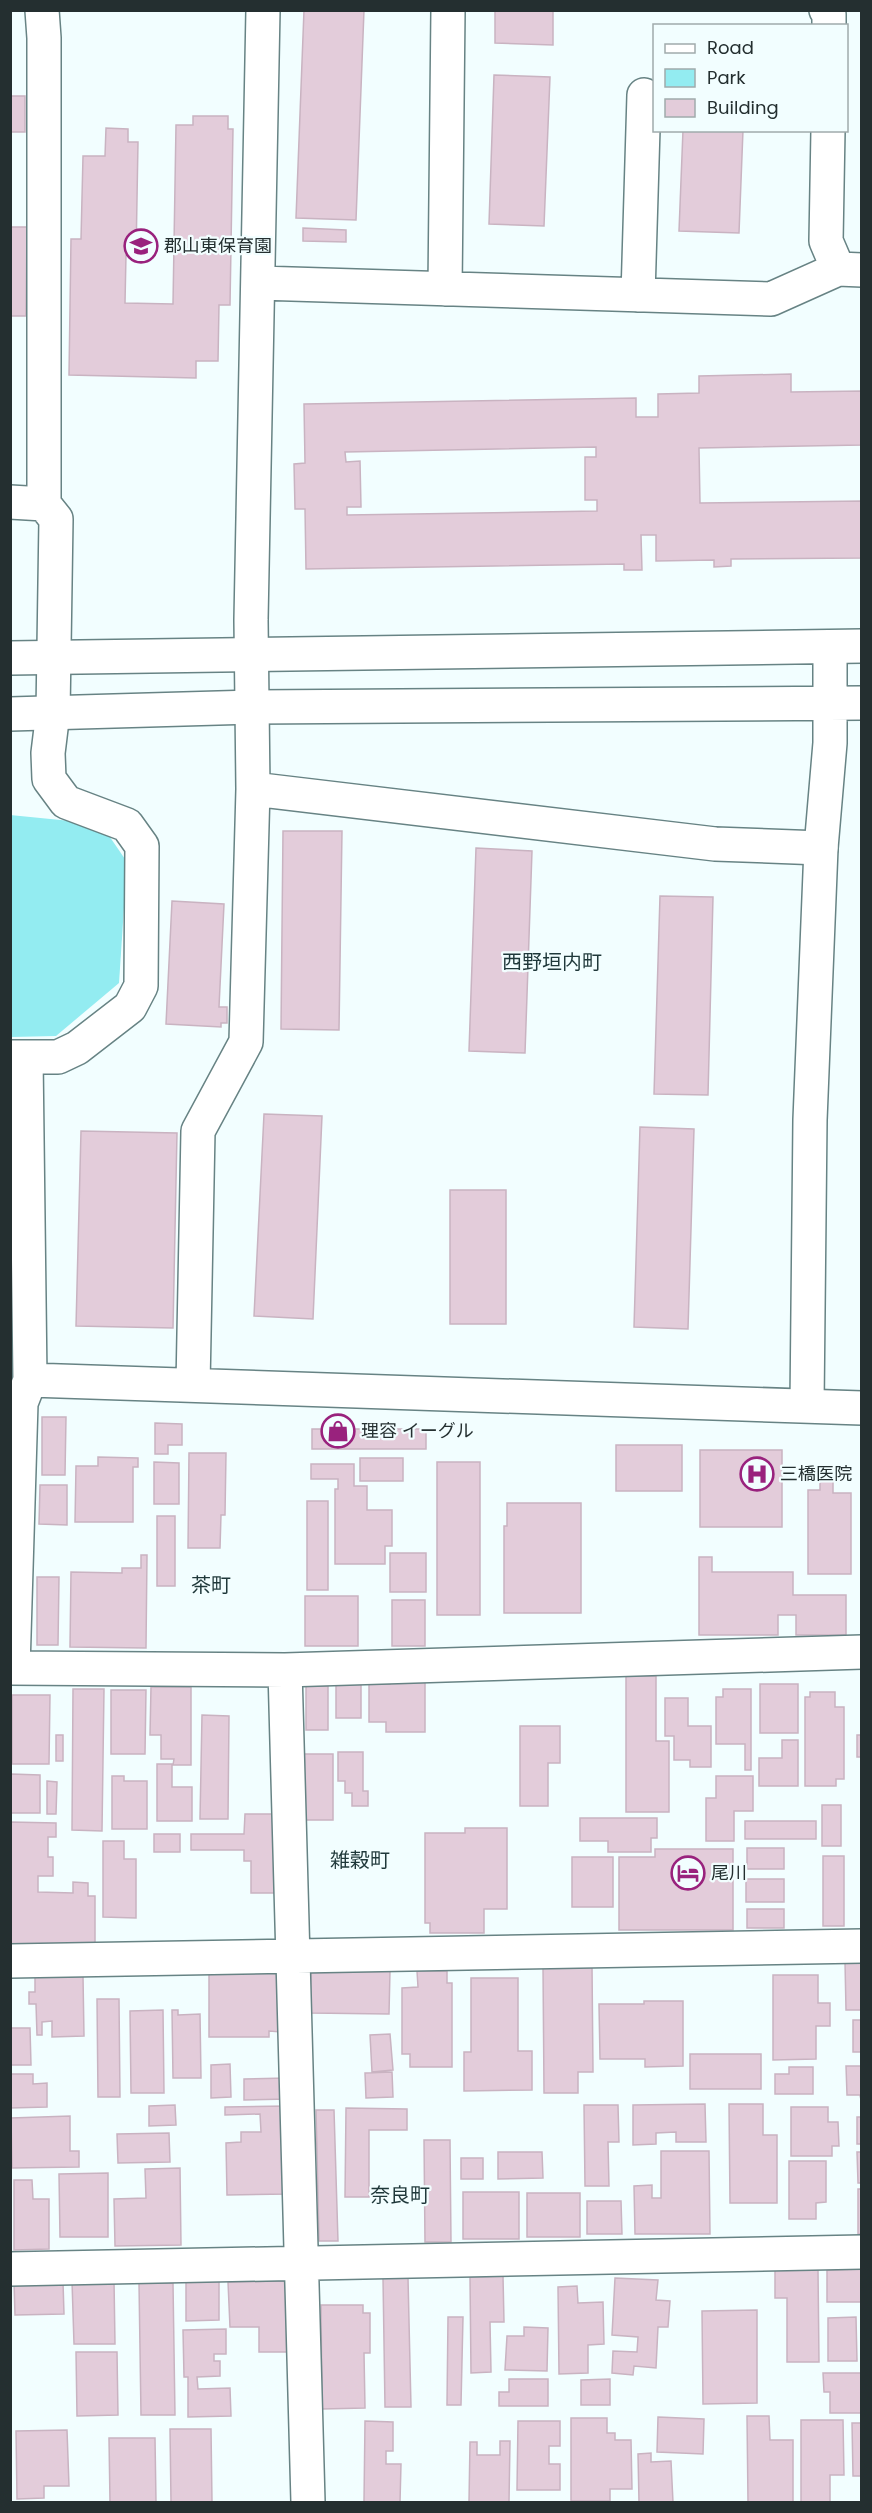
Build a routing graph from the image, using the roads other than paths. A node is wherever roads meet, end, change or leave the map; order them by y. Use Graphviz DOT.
graph roads {
  1 [pos="42,10"];
  2 [pos="263,10"];
  3 [pos="448,10"];
  4 [pos="644,95"];
  5 [pos="828,132"];
  6 [pos="850,270"];
  7 [pos="259,283"];
  8 [pos="445,289"];
  9 [pos="638,295"];
  10 [pos="10,502"];
  11 [pos="44,504"];
  12 [pos="846,647"];
  13 [pos="251,654"];
  14 [pos="54,657"];
  15 [pos="10,658"];
  16 [pos="846,703"];
  17 [pos="253,707"];
  18 [pos="53,712"];
  19 [pos="10,714"];
  20 [pos="253,789"];
  21 [pos="821,849"];
  22 [pos="18,1057"];
  23 [pos="30,1380"];
  24 [pos="193,1385"];
  25 [pos="807,1405"];
  26 [pos="861,1408"];
  27 [pos="861,1652"];
  28 [pos="12,1668"];
  29 [pos="285,1670"];
  30 [pos="861,1946"];
  31 [pos="293,1957"];
  32 [pos="10,1961"];
  33 [pos="861,2252"];
  34 [pos="300,2263"];
  35 [pos="10,2269"];
  36 [pos="308,2502"];
  1 -- 11 [label="street"];
  2 -- 7 [label="street"];
  3 -- 8 [label="street"];
  4 -- 9 [label="street"];
  5 -- 6 [label="street"];
  6 -- 9 [label="street"];
  7 -- 8 [label="street"];
  7 -- 13 [label="street"];
  8 -- 9 [label="street"];
  10 -- 11 [label="street"];
  11 -- 14 [label="street"];
  12 -- 13 [label="street"];
  12 -- 16 [label="street"];
  13 -- 14 [label="street"];
  13 -- 17 [label="street"];
  14 -- 15 [label="street"];
  14 -- 18 [label="street"];
  16 -- 17 [label="street"];
  16 -- 21 [label="street"];
  17 -- 18 [label="street"];
  17 -- 20 [label="street"];
  18 -- 19 [label="street"];
  18 -- 22 [label="street"];
  20 -- 21 [label="street"];
  20 -- 24 [label="street"];
  21 -- 25 [label="street"];
  22 -- 23 [label="street"];
  23 -- 24 [label="street"];
  23 -- 28 [label="street"];
  24 -- 25 [label="street"];
  25 -- 26 [label="street"];
  27 -- 29 [label="street"];
  28 -- 29 [label="street"];
  29 -- 31 [label="street"];
  30 -- 31 [label="street"];
  31 -- 32 [label="street"];
  31 -- 34 [label="street"];
  33 -- 34 [label="street"];
  34 -- 35 [label="street"];
  34 -- 36 [label="street"];
}
